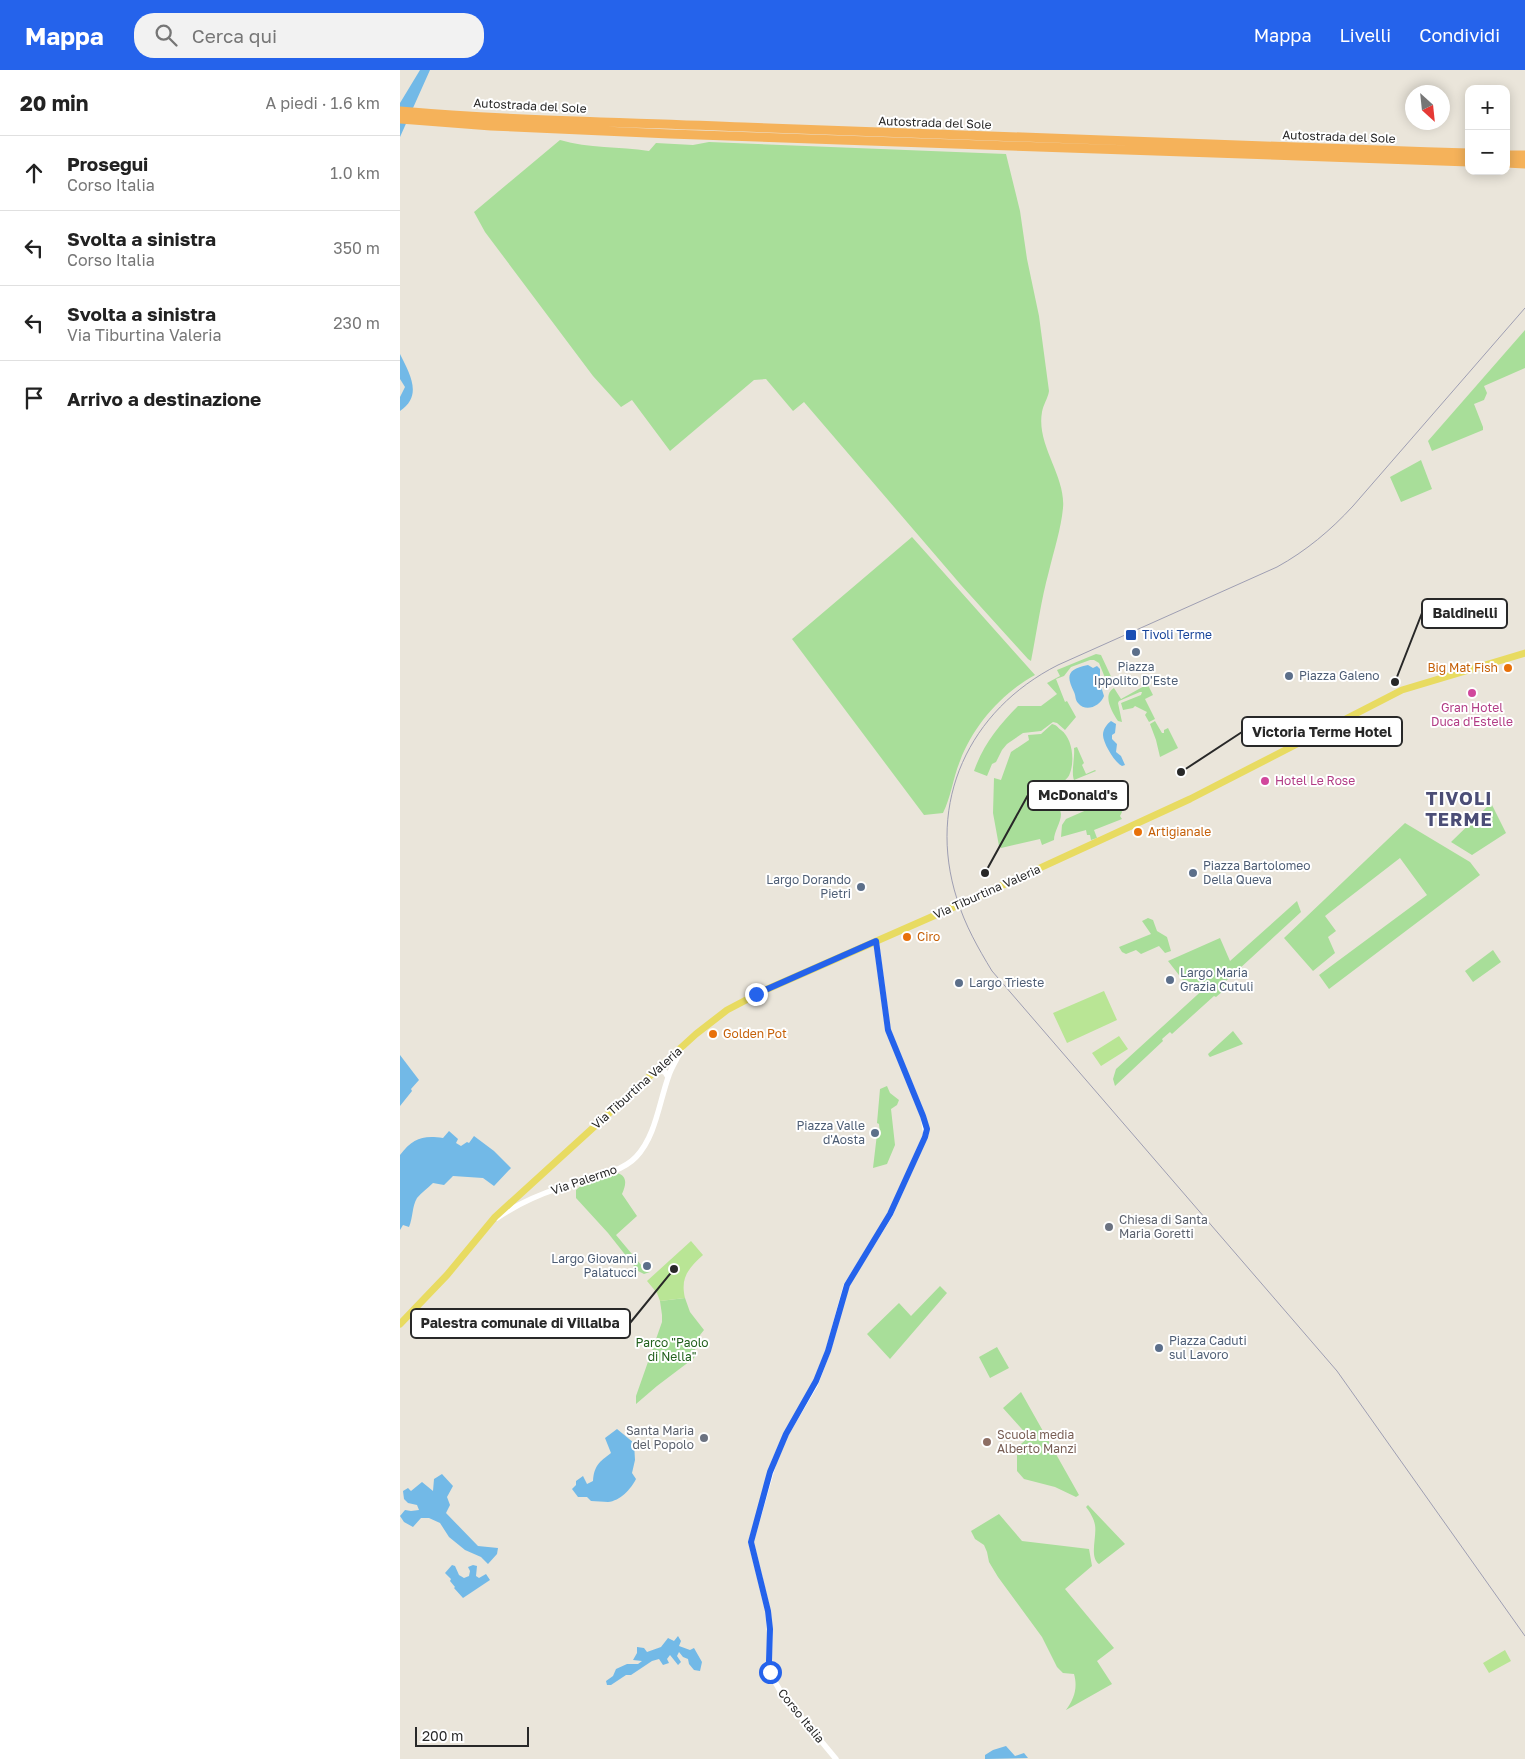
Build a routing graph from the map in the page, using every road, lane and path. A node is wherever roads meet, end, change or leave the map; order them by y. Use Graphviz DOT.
graph roads {
  1 [pos="400,110"];
  2 [pos="400,119"];
  3 [pos="582,126"];
  4 [pos="1057,144"];
  5 [pos="1465,153"];
  6 [pos="1510,156"];
  7 [pos="1523,160"];
  8 [pos="1465,162"];
  9 [pos="1510,162"];
  10 [pos="1525,653"];
  11 [pos="876,941"];
  12 [pos="682,1048"];
  13 [pos="666,1063"];
  14 [pos="658,1070"];
  15 [pos="669,1074"];
  16 [pos="528,1188"];
  17 [pos="533,1199"];
  18 [pos="482,1231"];
  19 [pos="400,1324"];
  20 [pos="836,1759"];
  1 -- 3 [label="highway, Autostrada del Sole"];
  2 -- 3 [label="highway, Autostrada del Sole"];
  3 -- 4 [label="highway, Autostrada del Sole"];
  4 -- 5 [label="highway, Autostrada del Sole"];
  4 -- 8 [label="highway, Autostrada del Sole"];
  6 -- 7 [label="highway"];
  7 -- 9 [label="highway"];
  10 -- 11 [label="main road, Via Tiburtina Valeria"];
  11 -- 12 [label="main road, Via Tiburtina Valeria"];
  11 -- 20 [label="street, Corso Italia"];
  12 -- 13 [label="main road, Via Tiburtina Valeria"];
  12 -- 15 [label="street, Via Palermo"];
  13 -- 14 [label="main road, Via Tiburtina Valeria"];
  13 -- 15 [label="street, Via Palermo"];
  14 -- 15 [label="street"];
  14 -- 16 [label="main road, Via Tiburtina Valeria"];
  15 -- 17 [label="street, Via Palermo"];
  16 -- 17 [label="street"];
  16 -- 18 [label="main road, Via Tiburtina Valeria"];
  17 -- 18 [label="street, Via Palermo"];
  18 -- 19 [label="main road, Via Tiburtina Valeria"];
}
